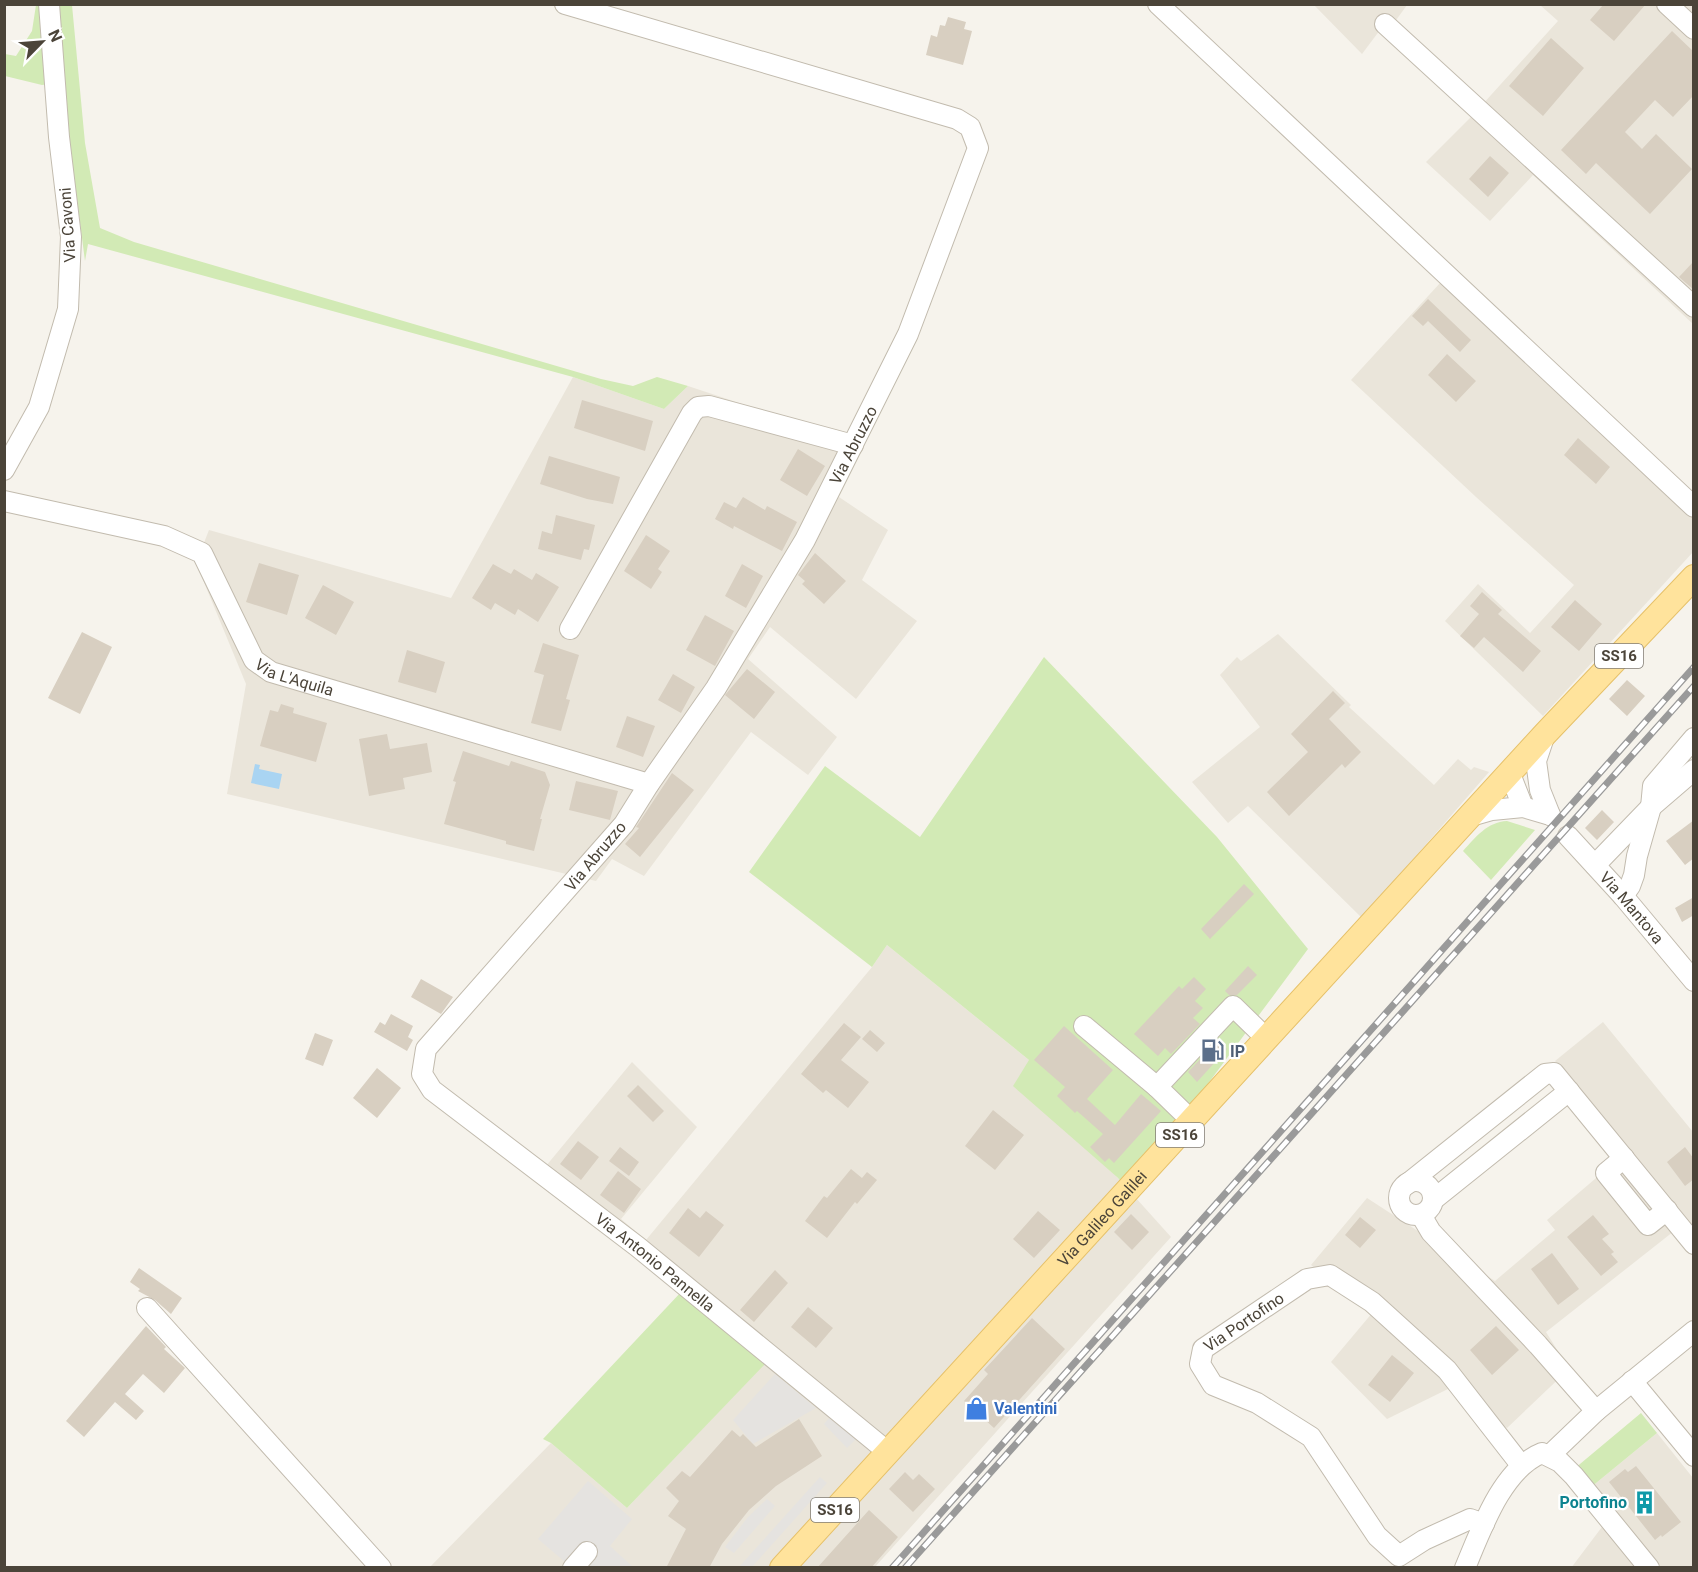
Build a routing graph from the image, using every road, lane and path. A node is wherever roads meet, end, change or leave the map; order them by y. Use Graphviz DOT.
graph roads {
  1 [pos="49,4"];
  2 [pos="565,4"];
  3 [pos="1158,4"];
  4 [pos="1667,4"];
  5 [pos="1385,24"];
  6 [pos="1694,29"];
  7 [pos="1694,307"];
  8 [pos="853,445"];
  9 [pos="4,470"];
  10 [pos="4,501"];
  11 [pos="1694,507"];
  12 [pos="1694,577"];
  13 [pos="570,629"];
  14 [pos="1545,734"];
  15 [pos="1694,738"];
  16 [pos="1694,770"];
  17 [pos="1510,774"];
  18 [pos="649,784"];
  19 [pos="1540,790"];
  20 [pos="1523,807"];
  21 [pos="1651,807"];
  22 [pos="1471,816"];
  23 [pos="1568,836"];
  24 [pos="1595,865"];
  25 [pos="1623,896"];
  26 [pos="1694,981"];
  27 [pos="1084,1026"];
  28 [pos="1267,1039"];
  29 [pos="422,1074"];
  30 [pos="1156,1087"];
  31 [pos="1569,1091"];
  32 [pos="1192,1121"];
  33 [pos="1406,1185"];
  34 [pos="1427,1208"];
  35 [pos="1694,1244"];
  36 [pos="147,1308"];
  37 [pos="1694,1331"];
  38 [pos="1632,1381"];
  39 [pos="1596,1411"];
  40 [pos="888,1452"];
  41 [pos="1549,1456"];
  42 [pos="1694,1456"];
  43 [pos="1521,1465"];
  44 [pos="1484,1524"];
  45 [pos="587,1552"];
  46 [pos="381,1568"];
  47 [pos="573,1568"];
  48 [pos="782,1568"];
  49 [pos="1465,1568"];
  50 [pos="1648,1568"];
  1 -- 9 [label="street, Via Cavoni"];
  2 -- 8 [label="street, Via Abruzzo"];
  3 -- 11 [label="street"];
  4 -- 6 [label="street"];
  5 -- 7 [label="street"];
  8 -- 13 [label="street"];
  8 -- 18 [label="street, Via Abruzzo"];
  10 -- 18 [label="street, Via L'Aquila"];
  12 -- 14 [label="main road, SS16"];
  14 -- 17 [label="main road, SS16"];
  14 -- 19 [label="street"];
  15 -- 21 [label="street"];
  16 -- 21 [label="street"];
  17 -- 19 [label="street"];
  17 -- 20 [label="street"];
  17 -- 22 [label="main road, SS16"];
  18 -- 29 [label="street, Via Abruzzo"];
  19 -- 20 [label="street"];
  20 -- 22 [label="street"];
  21 -- 24 [label="street"];
  21 -- 25 [label="street"];
  22 -- 28 [label="main road, Via Galileo Galilei / SS16"];
  23 -- 24 [label="street, Via Mantova"];
  24 -- 25 [label="street, Via Mantova"];
  25 -- 26 [label="street, Via Mantova"];
  27 -- 30 [label="street"];
  28 -- 30 [label="street"];
  28 -- 32 [label="main road, Via Galileo Galilei / SS16"];
  29 -- 40 [label="street, Via Antonio Pannella"];
  30 -- 32 [label="street"];
  31 -- 33 [label="street"];
  31 -- 34 [label="street"];
  31 -- 35 [label="street"];
  32 -- 40 [label="main road, Via Galileo Galilei / SS16"];
  33 -- 34 [label="street"];
  33 -- 34 [label="street"];
  34 -- 39 [label="street"];
  36 -- 46 [label="street"];
  37 -- 38 [label="street"];
  38 -- 39 [label="street"];
  38 -- 42 [label="street"];
  39 -- 41 [label="street"];
  40 -- 48 [label="main road, Via Galileo Galilei / SS16"];
  41 -- 43 [label="street"];
  41 -- 50 [label="street"];
  43 -- 44 [label="street"];
  43 -- 44 [label="street, Via Portofino"];
  44 -- 49 [label="street"];
  45 -- 47 [label="street"];
}
